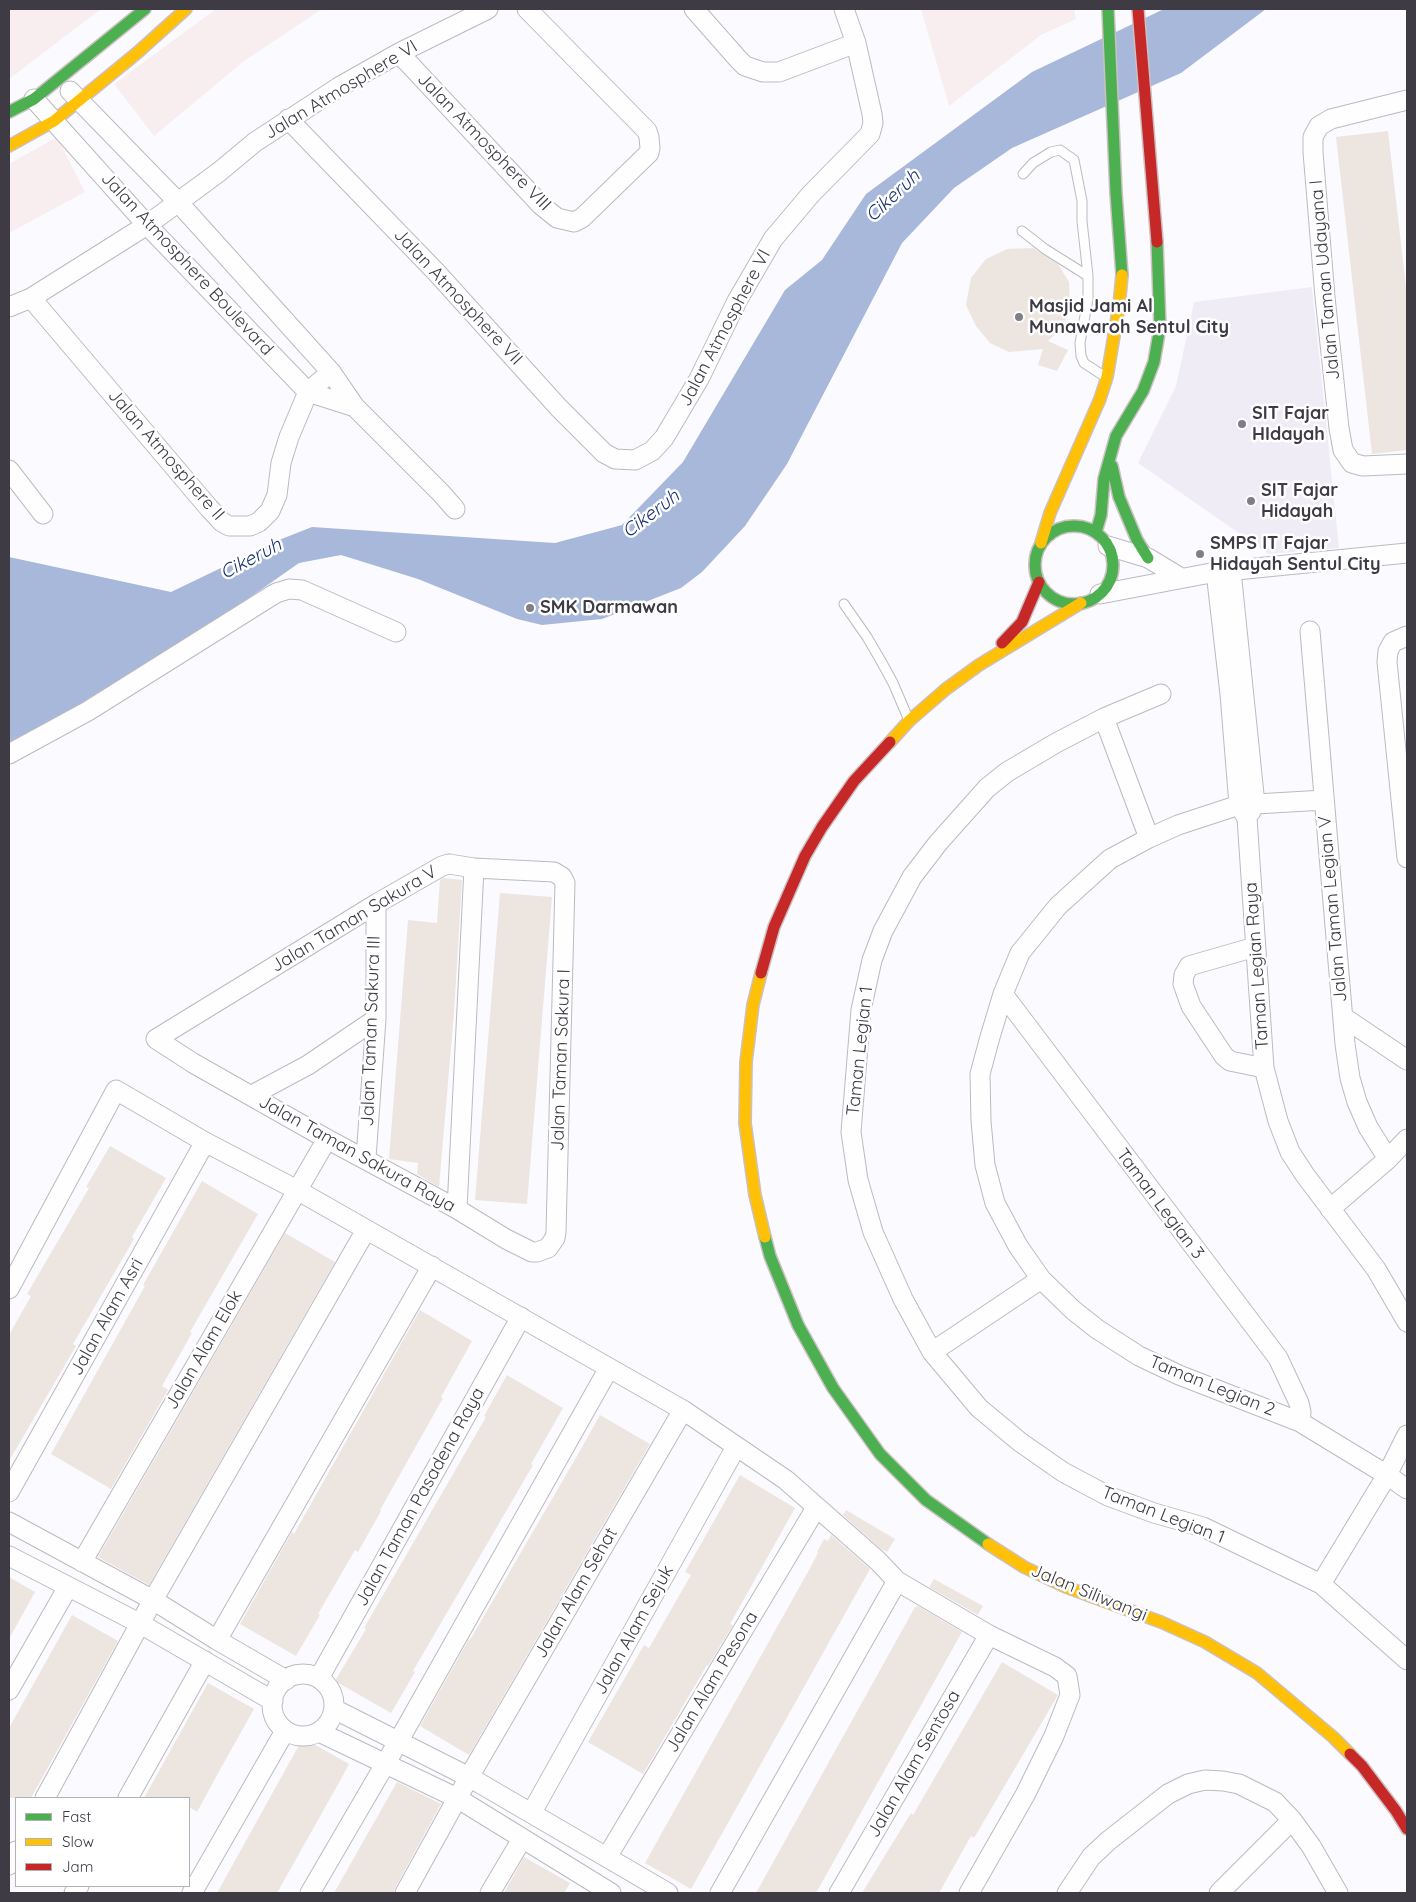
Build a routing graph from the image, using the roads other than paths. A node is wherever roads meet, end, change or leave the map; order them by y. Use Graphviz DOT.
graph roads {
  1 [pos="145,9"];
  2 [pos="186,9"];
  3 [pos="488,9"];
  4 [pos="527,9"];
  5 [pos="694,9"];
  6 [pos="844,9"];
  7 [pos="1108,12"];
  8 [pos="1138,12"];
  9 [pos="856,43"];
  10 [pos="399,53"];
  11 [pos="60,79"];
  12 [pos="34,99"];
  13 [pos="1407,100"];
  14 [pos="79,102"];
  15 [pos="9,112"];
  16 [pos="288,119"];
  17 [pos="54,121"];
  18 [pos="9,146"];
  19 [pos="1023,174"];
  20 [pos="178,202"];
  21 [pos="147,225"];
  22 [pos="1022,231"];
  23 [pos="1088,276"];
  24 [pos="31,298"];
  25 [pos="9,307"];
  26 [pos="331,372"];
  27 [pos="1107,377"];
  28 [pos="308,392"];
  29 [pos="354,407"];
  30 [pos="1110,454"];
  31 [pos="635,460"];
  32 [pos="1407,464"];
  33 [pos="9,470"];
  34 [pos="455,509"];
  35 [pos="42,514"];
  36 [pos="1096,532"];
  37 [pos="1041,542"];
  38 [pos="1108,546"];
  39 [pos="1407,553"];
  40 [pos="1148,558"];
  41 [pos="1224,571"];
  42 [pos="1181,578"];
  43 [pos="1039,582"];
  44 [pos="1100,594"];
  45 [pos="1081,603"];
  46 [pos="844,604"];
  47 [pos="1310,631"];
  48 [pos="396,632"];
  49 [pos="1400,639"];
  50 [pos="980,665"];
  51 [pos="1161,694"];
  52 [pos="1104,718"];
  53 [pos="909,721"];
  54 [pos="9,754"];
  55 [pos="1324,800"];
  56 [pos="1247,809"];
  57 [pos="1149,838"];
  58 [pos="1407,858"];
  59 [pos="474,868"];
  60 [pos="565,883"];
  61 [pos="376,904"];
  62 [pos="1255,947"];
  63 [pos="1003,994"];
  64 [pos="1342,1017"];
  65 [pos="376,1019"];
  66 [pos="156,1039"];
  67 [pos="1407,1060"];
  68 [pos="1264,1068"];
  69 [pos="252,1096"];
  70 [pos="327,1139"];
  71 [pos="1407,1139"];
  72 [pos="205,1142"];
  73 [pos="366,1158"];
  74 [pos="1388,1159"];
  75 [pos="297,1190"];
  76 [pos="1330,1209"];
  77 [pos="458,1210"];
  78 [pos="366,1230"];
  79 [pos="555,1238"];
  80 [pos="432,1266"];
  81 [pos="1041,1279"];
  82 [pos="9,1289"];
  83 [pos="520,1317"];
  84 [pos="1407,1322"];
  85 [pos="932,1352"];
  86 [pos="609,1368"];
  87 [pos="683,1410"];
  88 [pos="1300,1422"];
  89 [pos="1407,1436"];
  90 [pos="736,1447"];
  91 [pos="1387,1475"];
  92 [pos="1407,1489"];
  93 [pos="9,1492"];
  94 [pos="816,1508"];
  95 [pos="9,1522"];
  96 [pos="9,1556"];
  97 [pos="82,1562"];
  98 [pos="897,1581"];
  99 [pos="1321,1584"];
  100 [pos="68,1587"];
  101 [pos="153,1600"];
  102 [pos="139,1623"];
  103 [pos="989,1636"];
  104 [pos="217,1640"];
  105 [pos="1407,1660"];
  106 [pos="205,1661"];
  107 [pos="319,1678"];
  108 [pos="286,1680"];
  109 [pos="9,1690"];
  110 [pos="273,1701"];
  111 [pos="334,1709"];
  112 [pos="285,1731"];
  113 [pos="319,1732"];
  114 [pos="398,1742"];
  115 [pos="385,1764"];
  116 [pos="469,1777"];
  117 [pos="46,1797"];
  118 [pos="129,1797"];
  119 [pos="457,1798"];
  120 [pos="532,1812"];
  121 [pos="1292,1820"];
  122 [pos="1407,1829"];
  123 [pos="522,1839"];
  124 [pos="15,1853"];
  125 [pos="607,1857"];
  126 [pos="9,1865"];
  127 [pos="604,1892"];
  128 [pos="192,1893"];
  129 [pos="310,1893"];
  130 [pos="405,1893"];
  131 [pos="490,1893"];
  132 [pos="668,1893"];
  133 [pos="720,1893"];
  134 [pos="839,1893"];
  135 [pos="969,1893"];
  136 [pos="1067,1893"];
  137 [pos="1219,1893"];
  138 [pos="1338,1893"];
  1 -- 11 [label="main road"];
  2 -- 14 [label="main road"];
  3 -- 10 [label="street, Jalan Atmosphere VI"];
  4 -- 10 [label="street, Jalan Atmosphere VIII"];
  5 -- 9 [label="street"];
  6 -- 9 [label="street, Jalan Atmosphere VI"];
  7 -- 27 [label="main road"];
  8 -- 30 [label="main road"];
  9 -- 31 [label="street, Jalan Atmosphere VI"];
  10 -- 16 [label="street, Jalan Atmosphere VI"];
  11 -- 12 [label="main road"];
  11 -- 14 [label="street, Jalan Atmosphere Boulevard"];
  12 -- 15 [label="main road"];
  12 -- 17 [label="street, Jalan Atmosphere Boulevard"];
  13 -- 32 [label="street, Jalan Taman Udayana I"];
  14 -- 17 [label="main road"];
  14 -- 20 [label="street, Jalan Atmosphere Boulevard"];
  16 -- 20 [label="street, Jalan Atmosphere VI"];
  16 -- 31 [label="street, Jalan Atmosphere VII"];
  17 -- 18 [label="main road"];
  17 -- 21 [label="street, Jalan Atmosphere Boulevard"];
  19 -- 23 [label="lane"];
  20 -- 21 [label="street, Jalan Atmosphere VI"];
  20 -- 26 [label="street, Jalan Atmosphere Boulevard"];
  21 -- 24 [label="street, Jalan Atmosphere VI"];
  21 -- 28 [label="street, Jalan Atmosphere Boulevard"];
  22 -- 23 [label="lane"];
  23 -- 27 [label="lane"];
  24 -- 25 [label="street, Jalan Atmosphere VI"];
  24 -- 28 [label="street, Jalan Atmosphere II"];
  26 -- 28 [label="street"];
  26 -- 29 [label="street, Jalan Atmosphere Boulevard"];
  27 -- 37 [label="main road"];
  28 -- 29 [label="street, Jalan Atmosphere Boulevard"];
  29 -- 34 [label="street, Jalan Atmosphere Boulevard"];
  30 -- 36 [label="main road"];
  30 -- 40 [label="main road"];
  33 -- 35 [label="street"];
  36 -- 37 [label="main road"];
  36 -- 38 [label="main road"];
  37 -- 43 [label="main road"];
  38 -- 40 [label="street"];
  38 -- 44 [label="main road"];
  39 -- 41 [label="street"];
  40 -- 42 [label="street"];
  41 -- 42 [label="street"];
  41 -- 56 [label="street, Taman Legian Raya"];
  42 -- 44 [label="street"];
  43 -- 45 [label="main road"];
  43 -- 50 [label="main road, Jalan Siliwangi"];
  44 -- 45 [label="main road"];
  45 -- 50 [label="main road, Jalan Siliwangi"];
  46 -- 53 [label="lane"];
  47 -- 55 [label="street, Jalan Taman Legian V"];
  48 -- 54 [label="street"];
  49 -- 58 [label="street"];
  50 -- 53 [label="main road, Jalan Siliwangi"];
  51 -- 52 [label="street, Taman Legian 1"];
  52 -- 57 [label="street"];
  52 -- 85 [label="street, Taman Legian 1"];
  53 -- 122 [label="main road, Jalan Siliwangi"];
  55 -- 56 [label="street, Jalan Taman Legian V"];
  55 -- 64 [label="street, Jalan Taman Legian V"];
  56 -- 57 [label="street, Taman Legian 2"];
  56 -- 62 [label="street, Taman Legian Raya"];
  57 -- 63 [label="street, Taman Legian 2"];
  59 -- 60 [label="street, Jalan Taman Sakura V"];
  59 -- 61 [label="street, Jalan Taman Sakura V"];
  59 -- 77 [label="street"];
  60 -- 79 [label="street, Jalan Taman Sakura I"];
  61 -- 65 [label="street, Jalan Taman Sakura III"];
  61 -- 66 [label="street, Jalan Taman Sakura V"];
  62 -- 68 [label="street, Taman Legian Raya"];
  62 -- 68 [label="street"];
  63 -- 81 [label="street, Taman Legian 2"];
  63 -- 88 [label="street, Taman Legian 3"];
  64 -- 67 [label="street, Jalan Taman Legian V"];
  64 -- 74 [label="street, Jalan Taman Legian V"];
  65 -- 69 [label="street"];
  65 -- 73 [label="street, Jalan Taman Sakura III"];
  66 -- 69 [label="street, Jalan Taman Sakura Raya"];
  68 -- 76 [label="street, Taman Legian Raya"];
  69 -- 70 [label="street, Jalan Taman Sakura Raya"];
  70 -- 73 [label="street, Jalan Taman Sakura Raya"];
  70 -- 75 [label="street, Jalan Alam Elok"];
  71 -- 74 [label="street"];
  72 -- 75 [label="street"];
  72 -- 82 [label="street"];
  72 -- 93 [label="street, Jalan Alam Asri"];
  73 -- 77 [label="street, Jalan Taman Sakura Raya"];
  74 -- 76 [label="street"];
  75 -- 78 [label="street"];
  75 -- 97 [label="street, Jalan Alam Elok"];
  76 -- 84 [label="street, Taman Legian Raya"];
  77 -- 79 [label="street, Jalan Taman Sakura Raya"];
  78 -- 80 [label="street"];
  78 -- 101 [label="street"];
  80 -- 83 [label="street"];
  80 -- 104 [label="street"];
  81 -- 85 [label="street"];
  81 -- 88 [label="street, Taman Legian 2"];
  83 -- 86 [label="street"];
  83 -- 107 [label="street, Jalan Taman Pasadena Raya"];
  85 -- 99 [label="street, Taman Legian 1"];
  86 -- 87 [label="street"];
  86 -- 114 [label="street"];
  87 -- 90 [label="street"];
  87 -- 116 [label="street, Jalan Alam Sehat"];
  88 -- 91 [label="street, Taman Legian 2"];
  89 -- 91 [label="street"];
  90 -- 94 [label="street"];
  90 -- 120 [label="street, Jalan Alam Sejuk"];
  91 -- 92 [label="street, Taman Legian 2"];
  91 -- 99 [label="street"];
  94 -- 98 [label="street"];
  94 -- 125 [label="street, Jalan Alam Pesona"];
  95 -- 97 [label="street"];
  96 -- 100 [label="street"];
  97 -- 101 [label="street"];
  98 -- 103 [label="street"];
  98 -- 133 [label="street"];
  99 -- 105 [label="street, Taman Legian 1"];
  100 -- 102 [label="street"];
  100 -- 109 [label="street"];
  101 -- 102 [label="street"];
  101 -- 104 [label="street"];
  102 -- 106 [label="street"];
  102 -- 117 [label="street"];
  103 -- 134 [label="street, Jalan Alam Sentosa"];
  103 -- 135 [label="street"];
  104 -- 108 [label="street"];
  106 -- 110 [label="street"];
  106 -- 118 [label="street"];
  107 -- 108 [label="street"];
  107 -- 111 [label="street"];
  108 -- 110 [label="street"];
  110 -- 112 [label="street"];
  111 -- 113 [label="street"];
  111 -- 114 [label="street"];
  112 -- 113 [label="street"];
  112 -- 128 [label="street"];
  113 -- 115 [label="street"];
  114 -- 115 [label="street"];
  114 -- 116 [label="street"];
  115 -- 119 [label="street"];
  115 -- 129 [label="street"];
  116 -- 119 [label="street, Jalan Alam Sehat"];
  116 -- 120 [label="street"];
  119 -- 123 [label="street"];
  119 -- 130 [label="street, Jalan Alam Sehat"];
  120 -- 125 [label="street"];
  121 -- 136 [label="street"];
  121 -- 137 [label="street"];
  121 -- 138 [label="street"];
  123 -- 127 [label="street"];
  123 -- 131 [label="street"];
  124 -- 126 [label="street"];
  125 -- 132 [label="street"];
}
